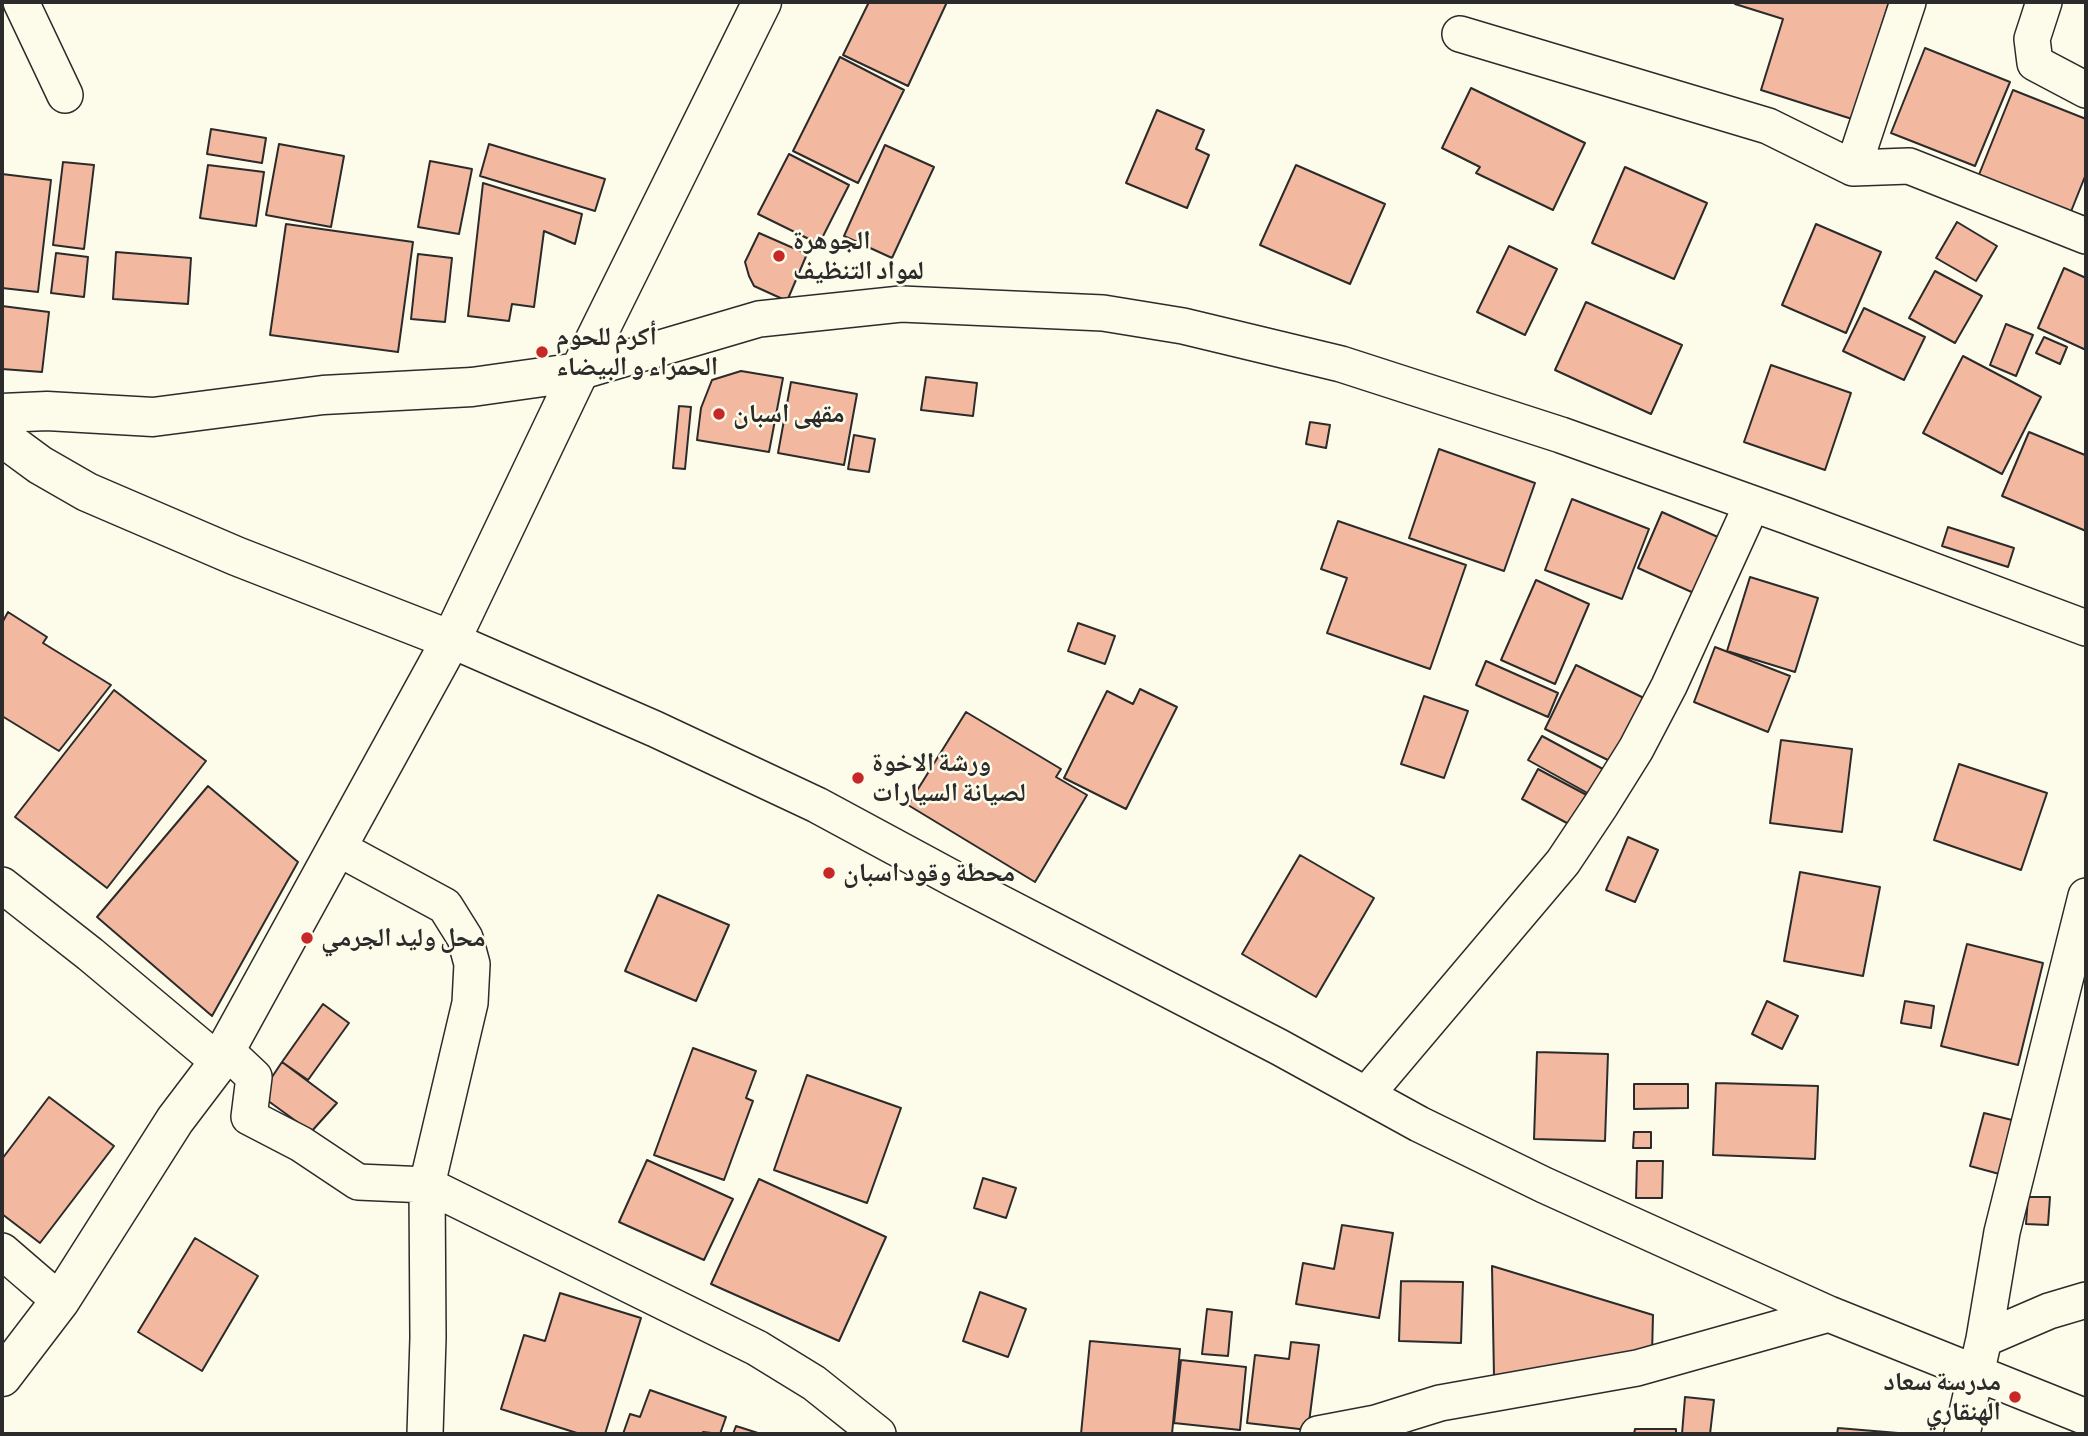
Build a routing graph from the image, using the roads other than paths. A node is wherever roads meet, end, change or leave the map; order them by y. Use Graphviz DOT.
graph roads {
  1 [pos="21,2"];
  2 [pos="762,2"];
  3 [pos="1908,2"];
  4 [pos="2044,2"];
  5 [pos="1460,34"];
  6 [pos="2086,90"];
  7 [pos="65,95"];
  8 [pos="1853,168"];
  9 [pos="2086,236"];
  10 [pos="579,373"];
  11 [pos="2,413"];
  12 [pos="2,437"];
  13 [pos="1752,504"];
  14 [pos="2086,628"];
  15 [pos="451,640"];
  16 [pos="336,847"];
  17 [pos="2,885"];
  18 [pos="2086,896"];
  19 [pos="219,1062"];
  20 [pos="1366,1095"];
  21 [pos="427,1185"];
  22 [pos="2,1251"];
  23 [pos="2086,1300"];
  24 [pos="60,1301"];
  25 [pos="1829,1314"];
  26 [pos="1980,1356"];
  27 [pos="2,1377"];
  28 [pos="2086,1417"];
  29 [pos="1376,1428"];
  30 [pos="425,1434"];
  31 [pos="878,1434"];
  32 [pos="1318,1434"];
  33 [pos="1962,1434"];
  1 -- 7 [label="street"];
  2 -- 10 [label="street"];
  3 -- 8 [label="street"];
  4 -- 6 [label="street"];
  5 -- 8 [label="street"];
  8 -- 9 [label="street"];
  10 -- 11 [label="street"];
  10 -- 13 [label="street"];
  10 -- 15 [label="street"];
  12 -- 15 [label="street"];
  13 -- 14 [label="street"];
  13 -- 20 [label="street"];
  15 -- 16 [label="street"];
  15 -- 20 [label="street"];
  16 -- 19 [label="street"];
  16 -- 21 [label="street"];
  17 -- 19 [label="street"];
  18 -- 26 [label="street"];
  19 -- 21 [label="street"];
  19 -- 24 [label="street"];
  20 -- 25 [label="street"];
  21 -- 30 [label="street"];
  21 -- 31 [label="street"];
  22 -- 24 [label="street"];
  23 -- 26 [label="street"];
  24 -- 27 [label="street"];
  25 -- 26 [label="street"];
  25 -- 29 [label="street"];
  26 -- 28 [label="street"];
  26 -- 33 [label="street"];
  29 -- 32 [label="street"];
}
